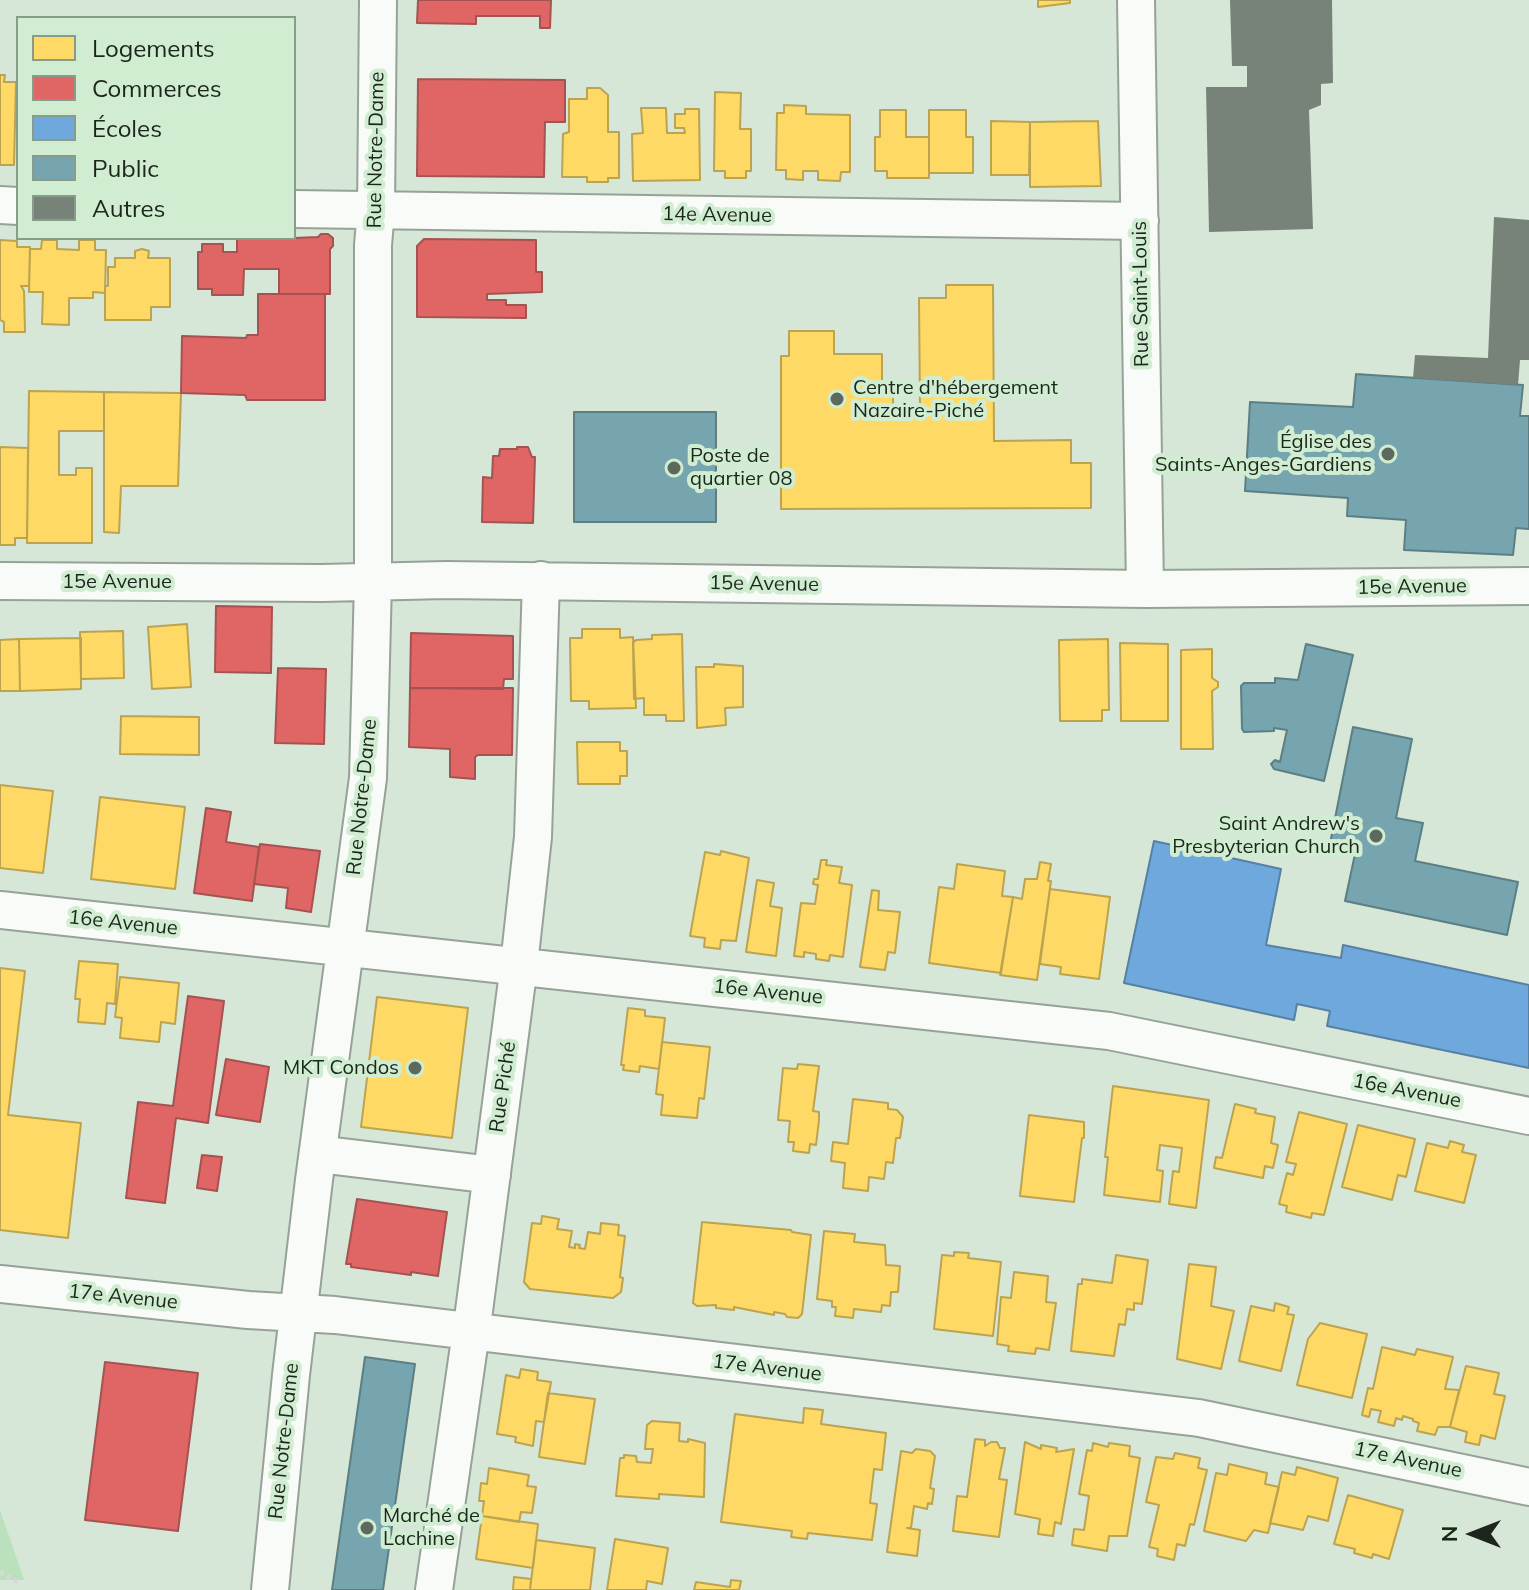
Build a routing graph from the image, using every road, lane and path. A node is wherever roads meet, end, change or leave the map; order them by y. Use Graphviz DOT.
graph roads {
  1 [pos="378,0"];
  2 [pos="1136,0"];
  3 [pos="296,209"];
  4 [pos="376,210"];
  5 [pos="1140,221"];
  6 [pos="541,580"];
  7 [pos="0,581"];
  8 [pos="373,582"];
  9 [pos="1529,586"];
  10 [pos="1145,589"];
  11 [pos="0,910"];
  12 [pos="345,947"];
  13 [pos="519,965"];
  14 [pos="1529,1116"];
  15 [pos="318,1154"];
  16 [pos="492,1175"];
  17 [pos="0,1284"];
  18 [pos="298,1314"];
  19 [pos="471,1333"];
  20 [pos="1529,1487"];
  21 [pos="0,1572"];
  22 [pos="19,1583"];
  23 [pos="270,1590"];
  24 [pos="434,1590"];
  1 -- 4 [label="street, Rue Notre-Dame"];
  2 -- 5 [label="street, Rue Saint-Louis"];
  3 -- 4 [label="street, 14e Avenue"];
  4 -- 5 [label="street, 14e Avenue"];
  4 -- 8 [label="street, Rue Notre-Dame"];
  5 -- 10 [label="street, Rue Saint-Louis"];
  6 -- 8 [label="street, 15e Avenue"];
  6 -- 10 [label="street, 15e Avenue"];
  6 -- 13 [label="street, Rue Piché"];
  7 -- 8 [label="street, 15e Avenue"];
  8 -- 12 [label="street, Rue Notre-Dame"];
  9 -- 10 [label="street, 15e Avenue"];
  11 -- 12 [label="street, 16e Avenue"];
  12 -- 13 [label="street, 16e Avenue"];
  12 -- 15 [label="street, Rue Notre-Dame"];
  13 -- 14 [label="street, 16e Avenue"];
  13 -- 16 [label="street, Rue Piché"];
  15 -- 16 [label="street"];
  15 -- 18 [label="street, Rue Notre-Dame"];
  16 -- 19 [label="street, Rue Piché"];
  17 -- 18 [label="street, 17e Avenue"];
  18 -- 19 [label="street, 17e Avenue"];
  18 -- 23 [label="street, Rue Notre-Dame"];
  19 -- 20 [label="street, 17e Avenue"];
  19 -- 24 [label="street, Rue Piché"];
  21 -- 22 [label="path"];
}
